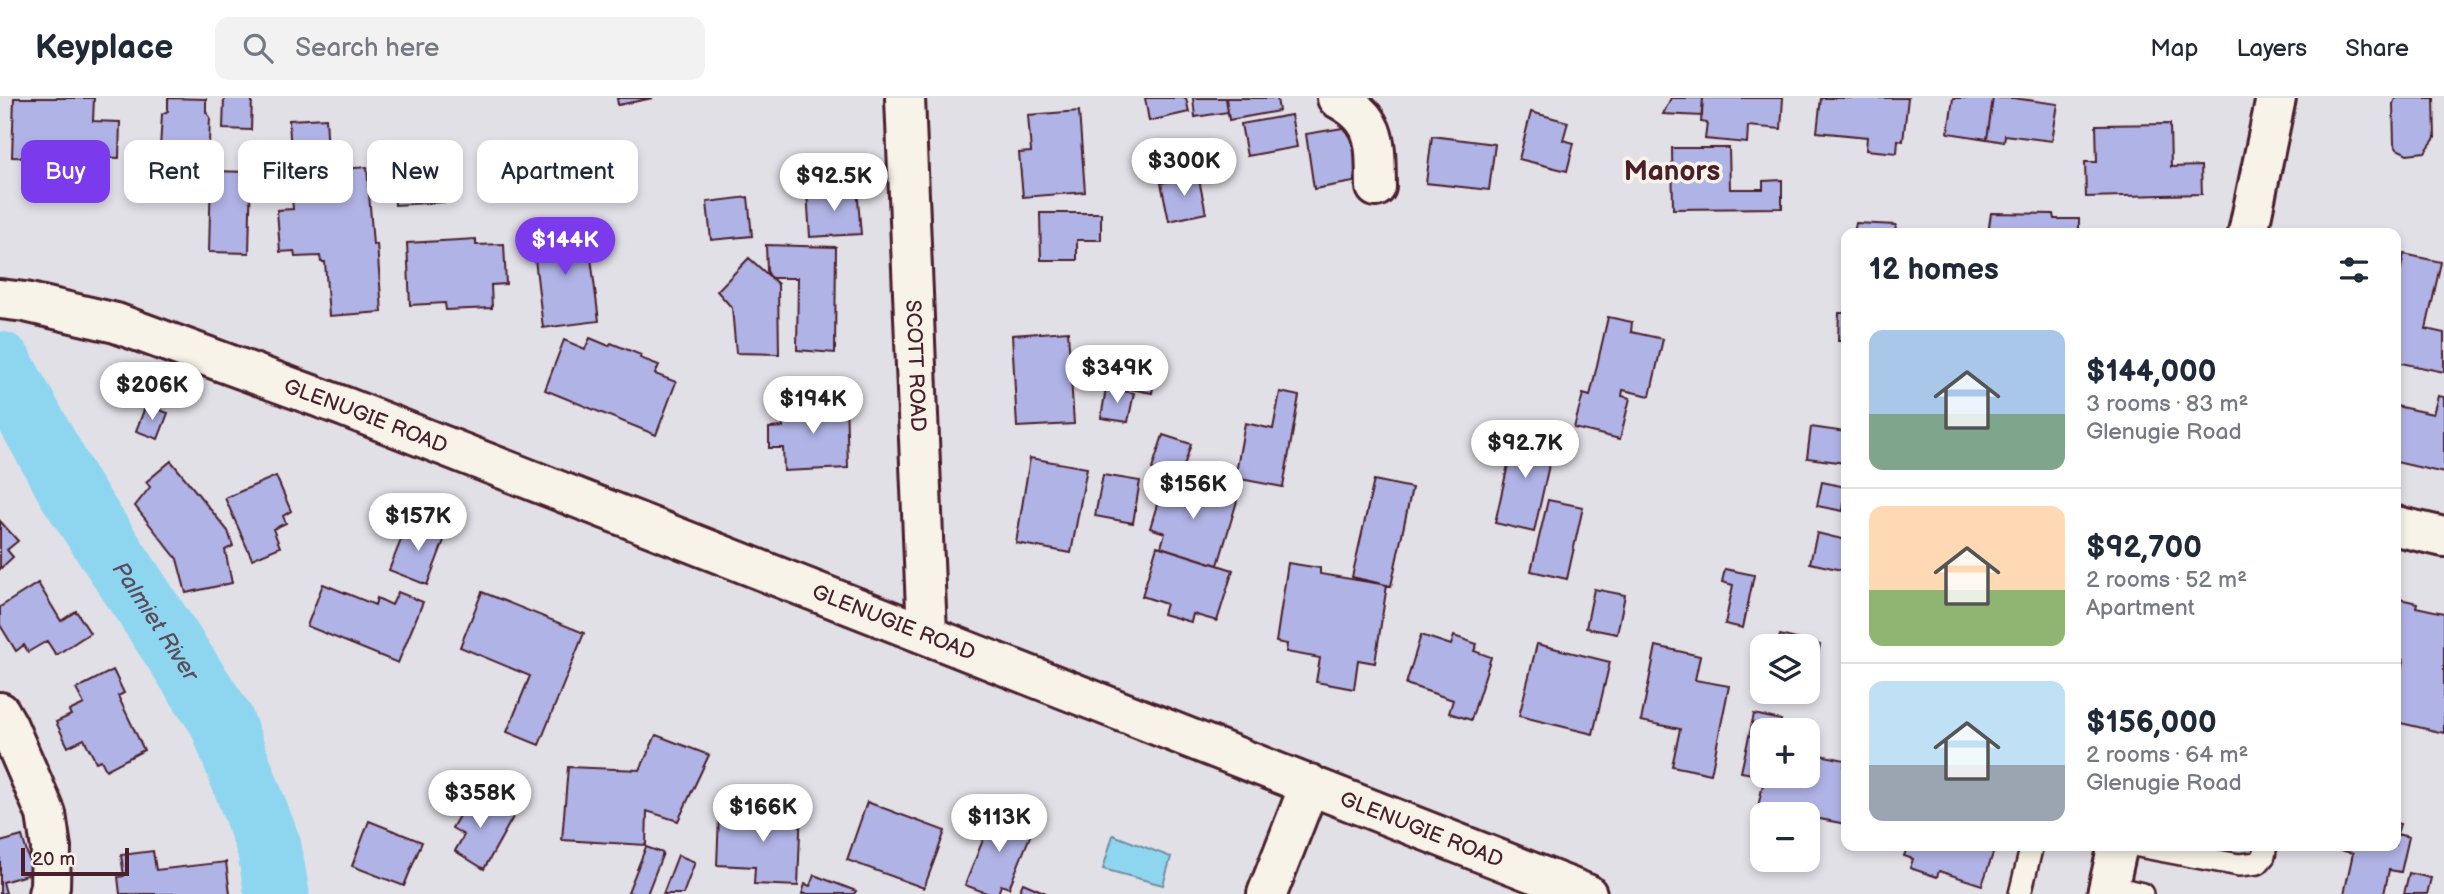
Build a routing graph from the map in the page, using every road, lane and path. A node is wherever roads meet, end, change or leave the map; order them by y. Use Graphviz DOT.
graph roads {
  1 [pos="905,98"];
  2 [pos="1337,98"];
  3 [pos="2276,98"];
  4 [pos="1376,187"];
  5 [pos="2249,228"];
  6 [pos="13,301"];
  7 [pos="2401,527"];
  8 [pos="2444,537"];
  9 [pos="927,634"];
  10 [pos="0,712"];
  11 [pos="1310,784"];
  12 [pos="2031,851"];
  13 [pos="2118,851"];
  14 [pos="2165,851"];
  15 [pos="2265,851"];
  16 [pos="2119,891"];
  17 [pos="48,894"];
  18 [pos="1267,894"];
  19 [pos="1587,894"];
  20 [pos="2020,894"];
  1 -- 9 [label="street, SCOTT ROAD"];
  2 -- 4 [label="street"];
  3 -- 5 [label="street"];
  6 -- 9 [label="street, GLENUGIE ROAD"];
  7 -- 8 [label="street"];
  9 -- 11 [label="street, GLENUGIE ROAD"];
  10 -- 17 [label="street"];
  11 -- 18 [label="street"];
  11 -- 19 [label="street, GLENUGIE ROAD"];
  12 -- 20 [label="lane"];
  13 -- 16 [label="street"];
  14 -- 15 [label="lane"];
}
